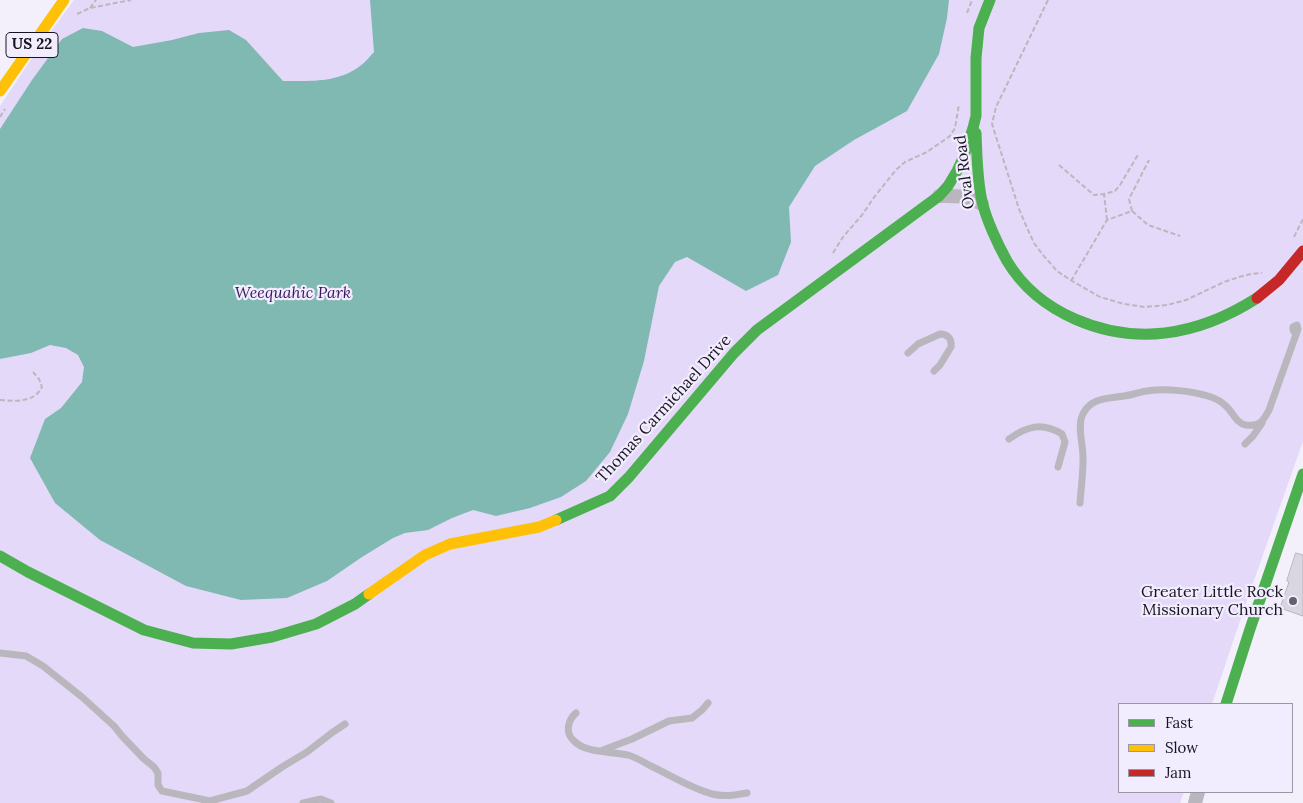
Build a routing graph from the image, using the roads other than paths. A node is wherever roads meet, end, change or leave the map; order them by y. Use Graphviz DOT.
graph roads {
  1 [pos="64,0"];
  2 [pos="990,0"];
  3 [pos="0,91"];
  4 [pos="976,116"];
  5 [pos="939,196"];
  6 [pos="982,204"];
  7 [pos="1303,251"];
  8 [pos="1296,336"];
  9 [pos="908,353"];
  10 [pos="934,371"];
  11 [pos="1264,421"];
  12 [pos="1009,439"];
  13 [pos="1245,444"];
  14 [pos="1058,467"];
  15 [pos="1303,474"];
  16 [pos="1080,503"];
  17 [pos="0,556"];
  18 [pos="0,653"];
  19 [pos="708,703"];
  20 [pos="1226,703"];
  21 [pos="576,713"];
  22 [pos="346,724"];
  23 [pos="600,751"];
  24 [pos="747,793"];
  25 [pos="303,803"];
  26 [pos="331,803"];
  1 -- 3 [label="main road, US 22"];
  2 -- 4 [label="main road, Thomas Carmichael Drive"];
  4 -- 5 [label="main road, Thomas Carmichael Drive"];
  4 -- 6 [label="main road, Oval Road"];
  5 -- 6 [label="street"];
  5 -- 17 [label="main road, Thomas Carmichael Drive"];
  6 -- 7 [label="main road, Oval Road"];
  8 -- 11 [label="lane"];
  9 -- 10 [label="lane"];
  11 -- 13 [label="lane"];
  11 -- 16 [label="lane"];
  12 -- 14 [label="lane"];
  15 -- 20 [label="main road"];
  18 -- 22 [label="lane"];
  19 -- 23 [label="lane"];
  21 -- 23 [label="lane"];
  23 -- 24 [label="lane"];
  25 -- 26 [label="lane"];
}
